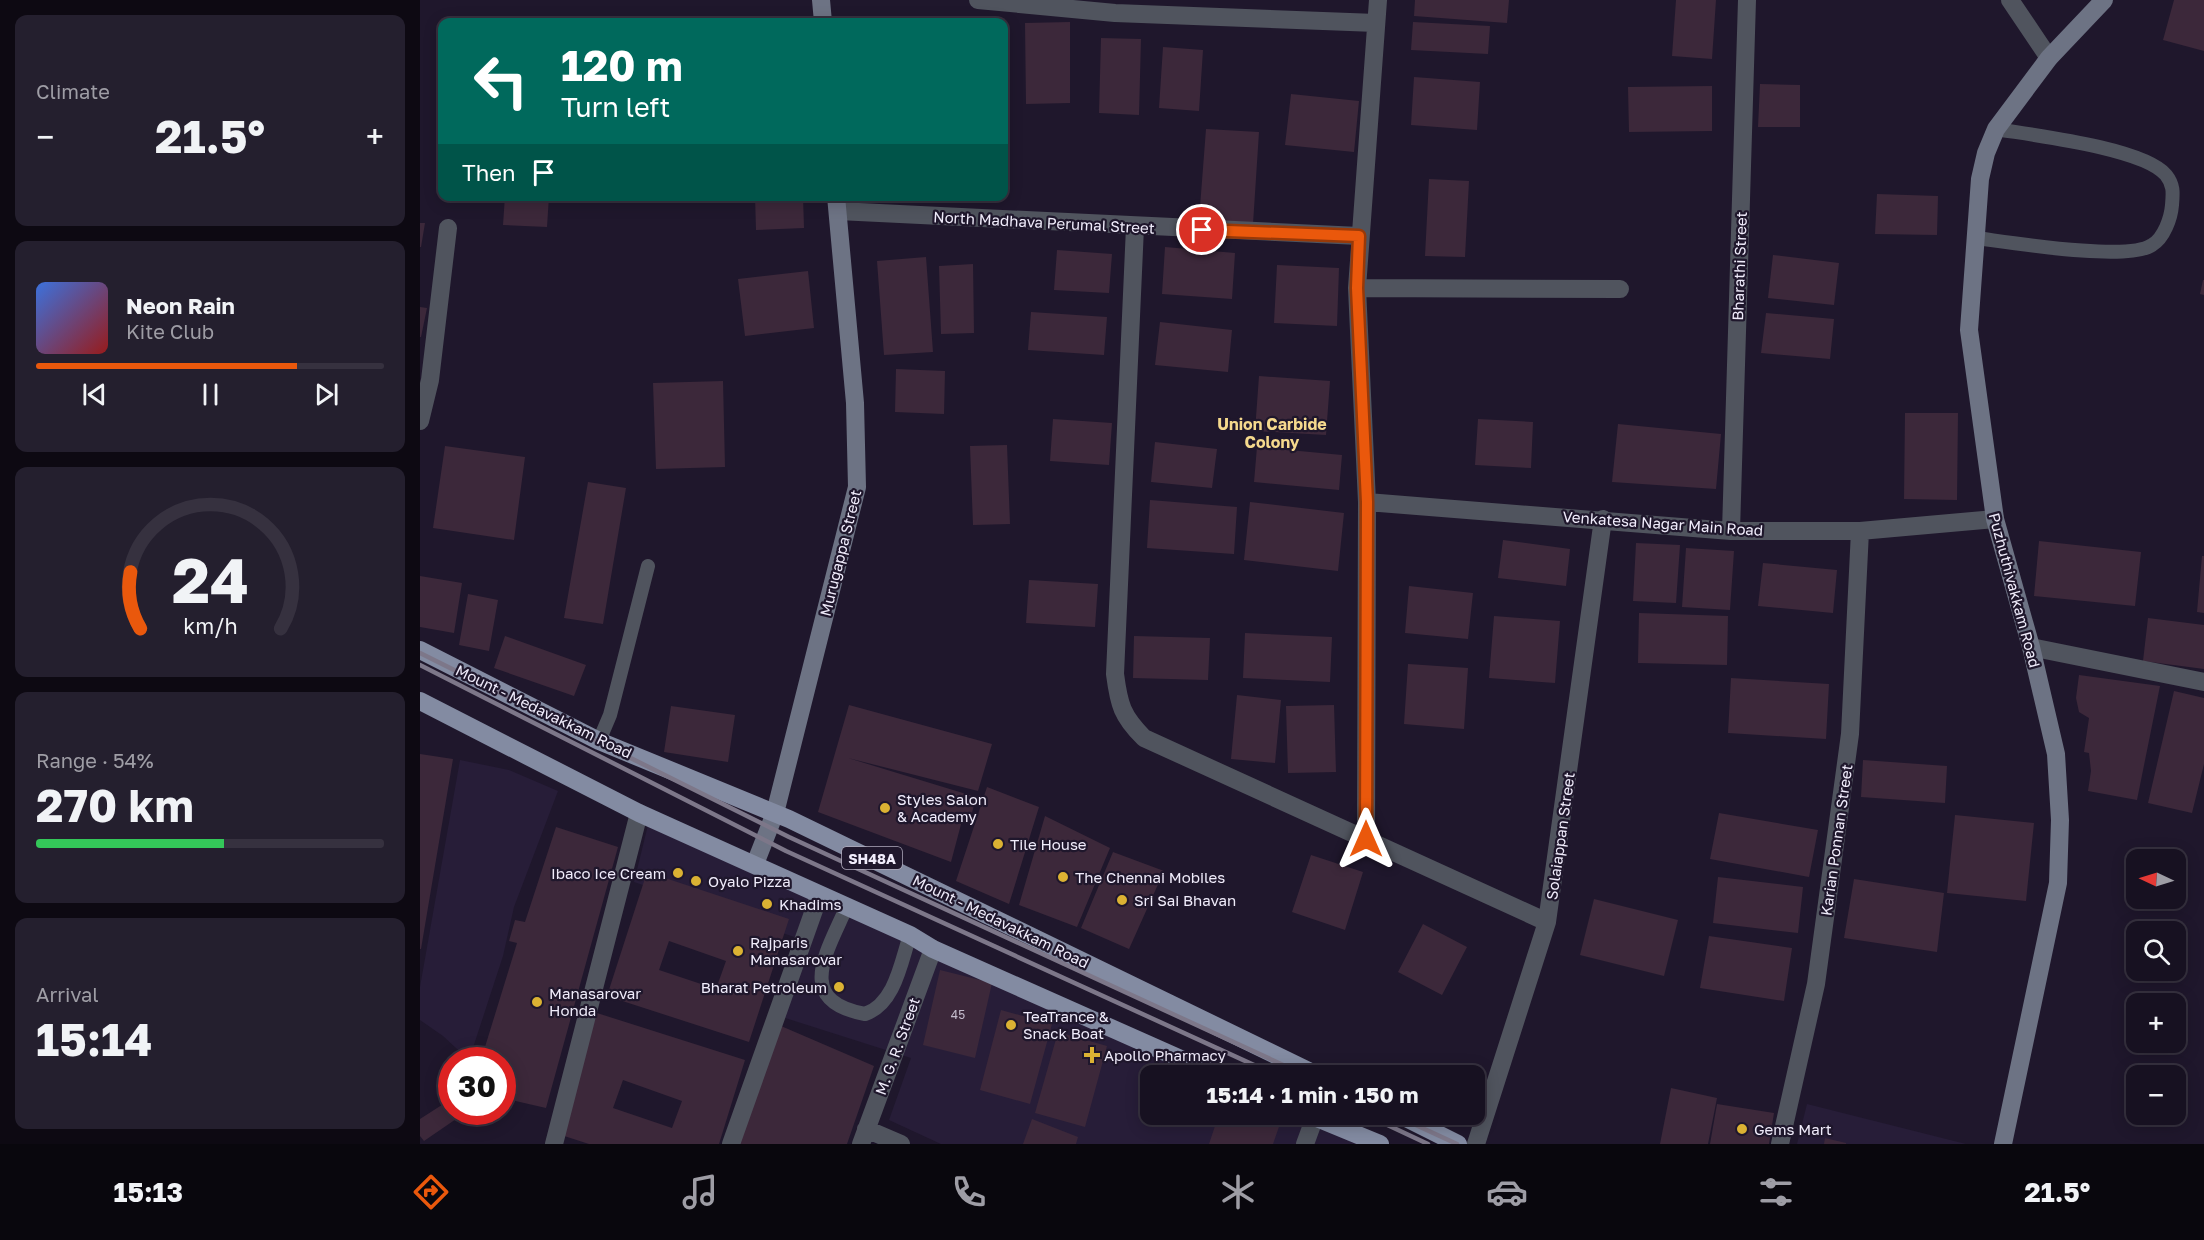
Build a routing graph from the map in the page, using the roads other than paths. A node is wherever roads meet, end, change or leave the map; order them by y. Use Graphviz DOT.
graph roads {
  1 [pos="822,0"];
  2 [pos="978,0"];
  3 [pos="1378,0"];
  4 [pos="1747,0"];
  5 [pos="2010,0"];
  6 [pos="2104,0"];
  7 [pos="1115,6"];
  8 [pos="823,18"];
  9 [pos="1376,23"];
  10 [pos="2049,58"];
  11 [pos="1996,129"];
  12 [pos="837,204"];
  13 [pos="1135,227"];
  14 [pos="448,228"];
  15 [pos="1359,236"];
  16 [pos="1976,238"];
  17 [pos="1357,288"];
  18 [pos="1620,289"];
  19 [pos="420,421"];
  20 [pos="1367,502"];
  21 [pos="1603,519"];
  22 [pos="1995,519"];
  23 [pos="1731,531"];
  24 [pos="1860,531"];
  25 [pos="648,566"];
  26 [pos="2031,647"];
  27 [pos="420,650"];
  28 [pos="2204,682"];
  29 [pos="420,700"];
  30 [pos="599,741"];
  31 [pos="639,813"];
  32 [pos="775,813"];
  33 [pos="1366,839"];
  34 [pos="754,864"];
  35 [pos="819,896"];
  36 [pos="846,908"];
  37 [pos="1548,922"];
  38 [pos="910,935"];
  39 [pos="933,949"];
  40 [pos="1194,1065"];
  41 [pos="1297,1065"];
  42 [pos="1310,1125"];
  43 [pos="1334,1125"];
  44 [pos="1420,1125"];
  45 [pos="864,1136"];
  46 [pos="554,1144"];
  47 [pos="731,1144"];
  48 [pos="901,1144"];
  49 [pos="1305,1144"];
  50 [pos="1380,1144"];
  51 [pos="1458,1144"];
  52 [pos="1476,1144"];
  53 [pos="1780,1144"];
  54 [pos="2003,1144"];
  1 -- 8 [label="street"];
  2 -- 7 [label="street"];
  3 -- 9 [label="street"];
  4 -- 23 [label="street, Bharathi Street"];
  5 -- 10 [label="street"];
  6 -- 10 [label="street, Puzhuthivakkam Road"];
  7 -- 9 [label="street"];
  9 -- 15 [label="street"];
  10 -- 11 [label="street, Puzhuthivakkam Road"];
  11 -- 16 [label="street, Puzhuthivakkam Road"];
  11 -- 16 [label="lane"];
  12 -- 13 [label="street, North Madhava Perumal Street"];
  12 -- 32 [label="street, Murugappa Street"];
  13 -- 15 [label="street, North Madhava Perumal Street"];
  13 -- 33 [label="street"];
  14 -- 19 [label="street"];
  15 -- 17 [label="street"];
  16 -- 22 [label="street, Puzhuthivakkam Road"];
  17 -- 18 [label="street"];
  17 -- 20 [label="street"];
  20 -- 21 [label="street, Venkatesa Nagar Main Road"];
  20 -- 33 [label="street"];
  21 -- 23 [label="street, Venkatesa Nagar Main Road"];
  21 -- 37 [label="street, Solaiappan Street"];
  22 -- 24 [label="street, Venkatesa Nagar Main Road"];
  22 -- 26 [label="street, Puzhuthivakkam Road"];
  23 -- 24 [label="street, Venkatesa Nagar Main Road"];
  24 -- 53 [label="street, Karian Ponnan Street"];
  25 -- 30 [label="lane"];
  26 -- 28 [label="street"];
  26 -- 54 [label="street, Puzhuthivakkam Road"];
  27 -- 30 [label="main road, Mount - Medavakkam Road / SH48A"];
  29 -- 31 [label="main road"];
  30 -- 32 [label="main road, Mount - Medavakkam Road / SH48A"];
  31 -- 34 [label="main road"];
  31 -- 46 [label="street"];
  32 -- 34 [label="street, Murugappa Street"];
  32 -- 41 [label="main road, Mount - Medavakkam Road / SH48A"];
  33 -- 37 [label="street"];
  34 -- 35 [label="main road"];
  35 -- 36 [label="main road"];
  35 -- 47 [label="street"];
  36 -- 38 [label="main road"];
  36 -- 38 [label="lane"];
  37 -- 52 [label="street, Solaiappan Street"];
  38 -- 39 [label="main road"];
  39 -- 40 [label="main road"];
  39 -- 45 [label="street, M. G. R. Street"];
  42 -- 49 [label="street"];
  43 -- 50 [label="main road"];
  44 -- 51 [label="main road"];
  45 -- 48 [label="street"];
}
